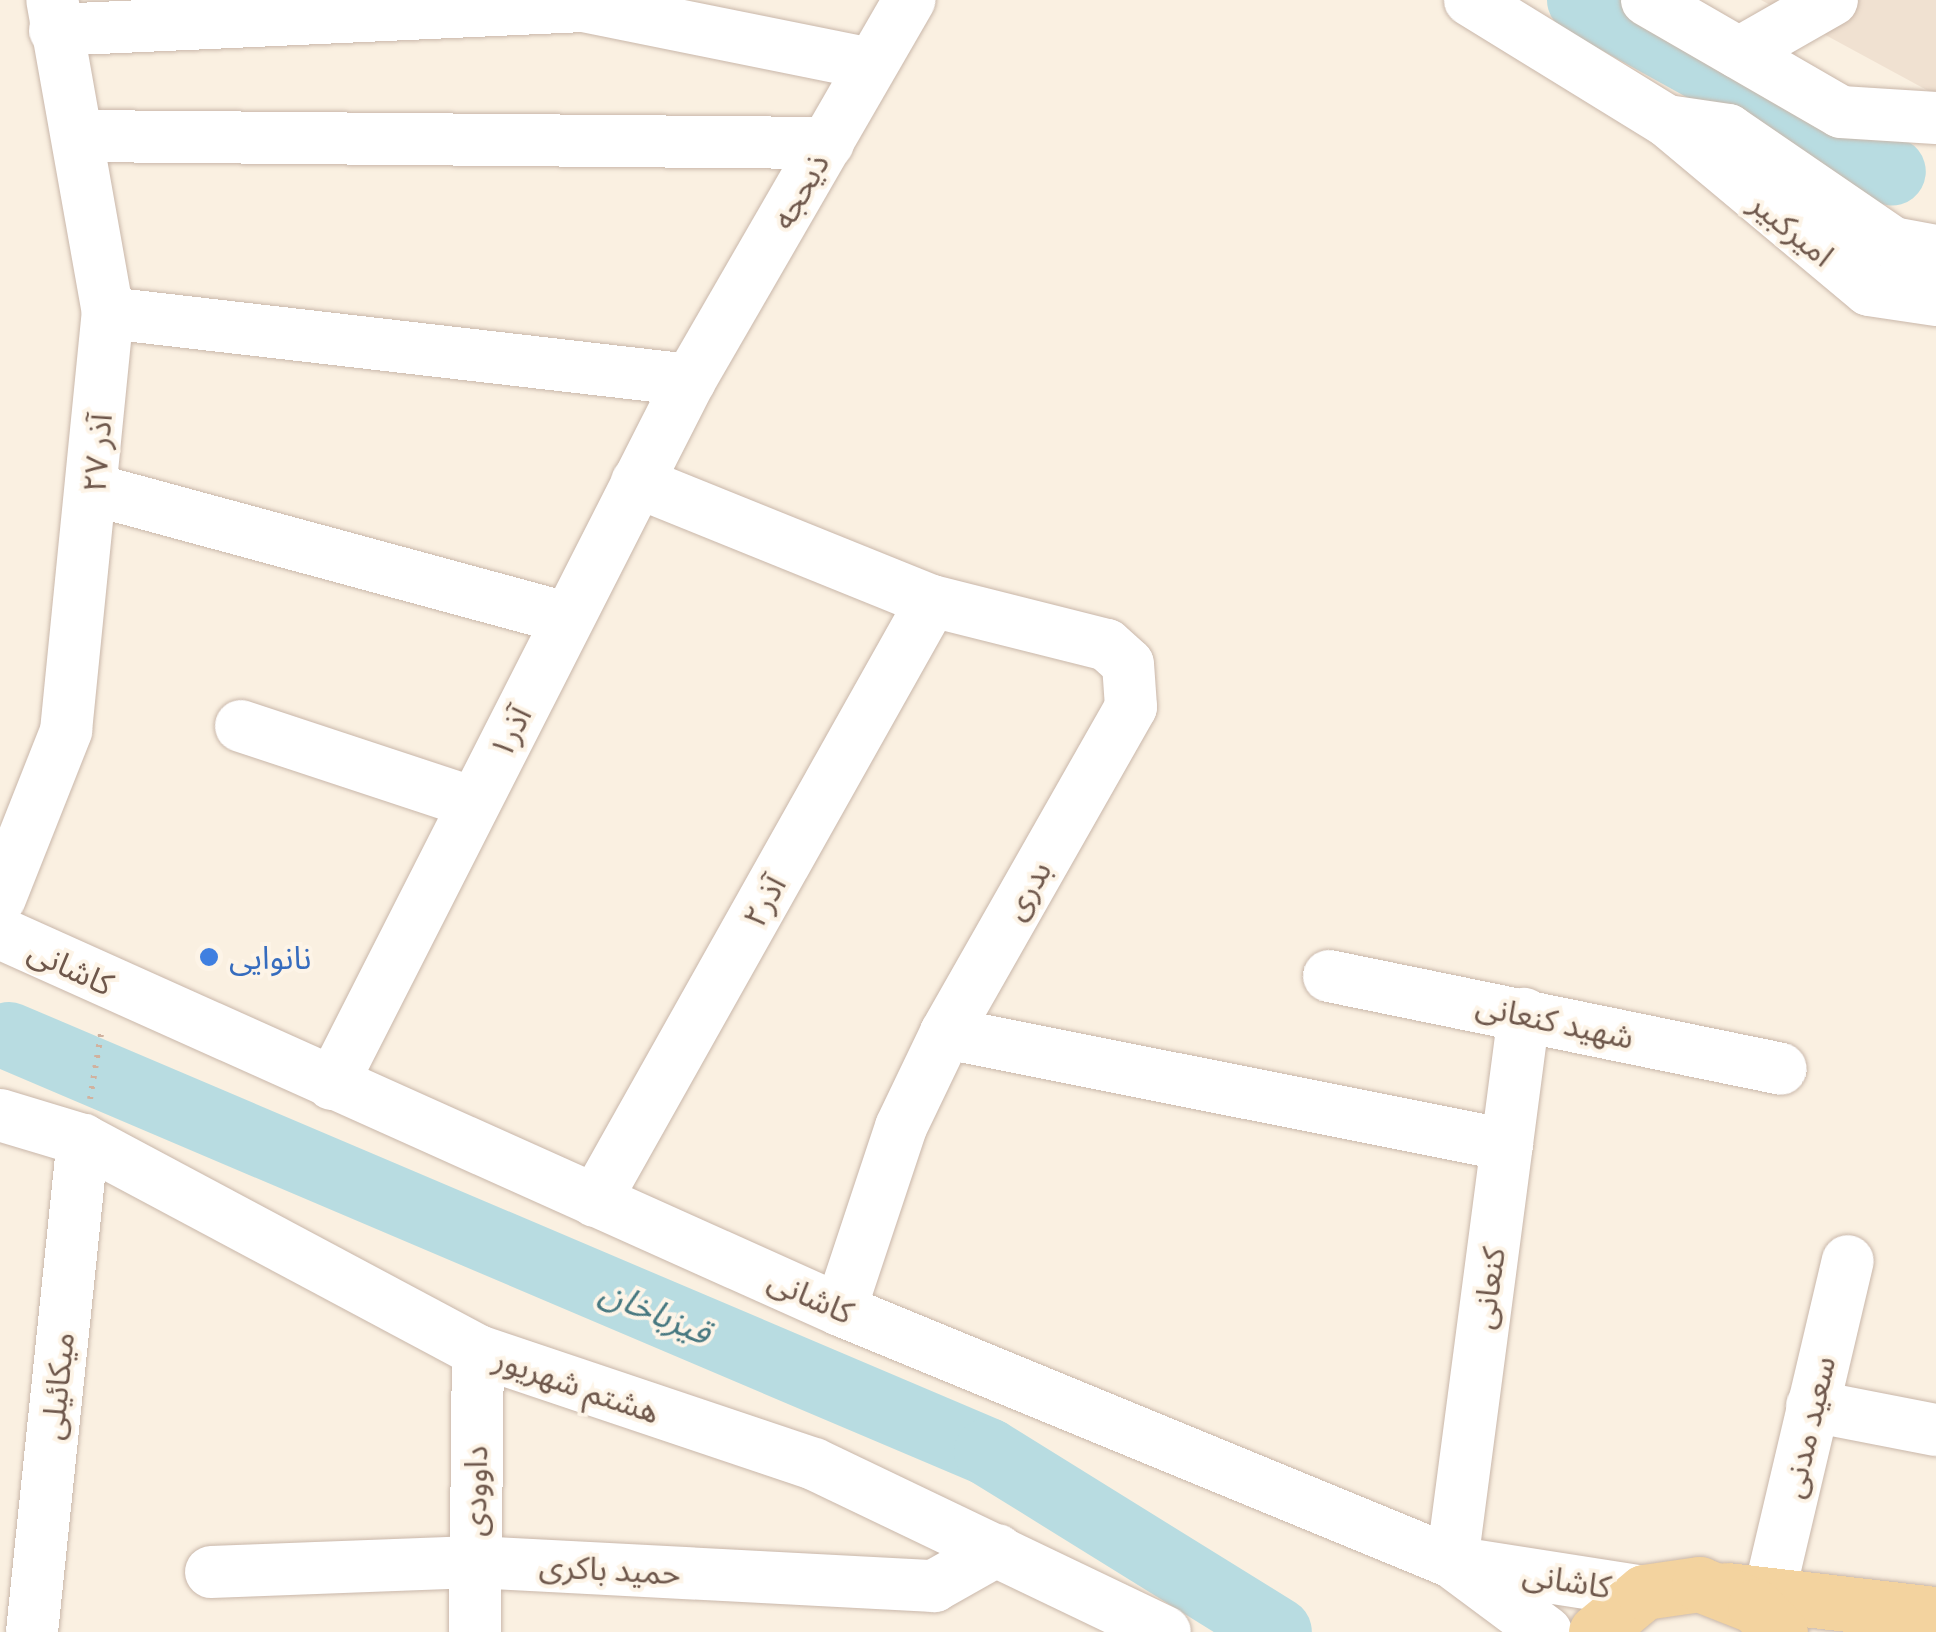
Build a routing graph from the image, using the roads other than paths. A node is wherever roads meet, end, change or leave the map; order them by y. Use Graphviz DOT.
graph roads {
  1 [pos="908,0"];
  2 [pos="1470,0"];
  3 [pos="1647,0"];
  4 [pos="1832,0"];
  5 [pos="465,3"];
  6 [pos="53,15"];
  7 [pos="1739,53"];
  8 [pos="872,64"];
  9 [pos="1936,118"];
  10 [pos="1667,121"];
  11 [pos="81,136"];
  12 [pos="828,143"];
  13 [pos="1936,251"];
  14 [pos="1936,300"];
  15 [pos="108,313"];
  16 [pos="690,380"];
  17 [pos="637,482"];
  18 [pos="95,490"];
  19 [pos="932,601"];
  20 [pos="568,618"];
  21 [pos="241,726"];
  22 [pos="474,803"];
  23 [pos="0,898"];
  24 [pos="0,933"];
  25 [pos="1329,976"];
  26 [pos="1524,1014"];
  27 [pos="946,1033"];
  28 [pos="1781,1069"];
  29 [pos="332,1084"];
  30 [pos="0,1114"];
  31 [pos="83,1140"];
  32 [pos="1508,1145"];
  33 [pos="595,1201"];
  34 [pos="1848,1260"];
  35 [pos="840,1310"];
  36 [pos="478,1350"];
  37 [pos="1812,1406"];
  38 [pos="1936,1430"];
  39 [pos="998,1550"];
  40 [pos="474,1562"];
  41 [pos="1452,1562"];
  42 [pos="212,1572"];
  43 [pos="1644,1592"];
  44 [pos="1759,1605"];
  45 [pos="1936,1614"];
  46 [pos="1848,1617"];
  47 [pos="32,1632"];
  48 [pos="474,1632"];
  49 [pos="1164,1632"];
  50 [pos="1546,1632"];
  51 [pos="1596,1632"];
  1 -- 8 [label="street, ذیحجه"];
  2 -- 10 [label="street, امیرکبیر"];
  3 -- 7 [label="street"];
  4 -- 7 [label="street"];
  5 -- 6 [label="street"];
  5 -- 8 [label="street"];
  6 -- 11 [label="street, ۲۷ آذر"];
  7 -- 9 [label="street"];
  8 -- 12 [label="street, ذیحجه"];
  10 -- 13 [label="street, امیرکبیر"];
  10 -- 14 [label="street, امیرکبیر"];
  11 -- 12 [label="street"];
  11 -- 15 [label="street, ۲۷ آذر"];
  12 -- 16 [label="street, ذیحجه"];
  15 -- 16 [label="street"];
  15 -- 18 [label="street, ۲۷ آذر"];
  16 -- 17 [label="street, آذر۱"];
  17 -- 19 [label="street, بدری"];
  17 -- 20 [label="street, آذر۱"];
  18 -- 20 [label="street"];
  18 -- 23 [label="street, ۲۷ آذر"];
  19 -- 27 [label="street, بدری"];
  19 -- 33 [label="street, آذر۲"];
  20 -- 22 [label="street, آذر۱"];
  21 -- 22 [label="street"];
  22 -- 29 [label="street, آذر۱"];
  24 -- 29 [label="street, کاشانی"];
  25 -- 26 [label="street, شهید کنعانی"];
  26 -- 28 [label="street, شهید کنعانی"];
  26 -- 32 [label="street, کنعانی"];
  27 -- 32 [label="street"];
  27 -- 35 [label="street, بدری"];
  29 -- 33 [label="street, کاشانی"];
  30 -- 31 [label="street, هشتم شهریور"];
  31 -- 36 [label="street, هشتم شهریور"];
  31 -- 47 [label="street, میکائیلی"];
  32 -- 41 [label="street, کنعانی"];
  33 -- 35 [label="street, کاشانی"];
  34 -- 37 [label="street, سعید مدنی"];
  35 -- 41 [label="street, کاشانی"];
  36 -- 39 [label="street, هشتم شهریور"];
  36 -- 40 [label="street, داوودی"];
  37 -- 38 [label="street"];
  37 -- 44 [label="street, سعید مدنی"];
  39 -- 40 [label="street, حمید باکری"];
  39 -- 49 [label="street, هشتم شهریور"];
  40 -- 42 [label="street, حمید باکری"];
  40 -- 48 [label="street, داوودی"];
  41 -- 43 [label="street, کاشانی"];
  41 -- 50 [label="street"];
  43 -- 44 [label="main road"];
  43 -- 51 [label="main road"];
  44 -- 46 [label="main road"];
  45 -- 46 [label="main road"];
}
